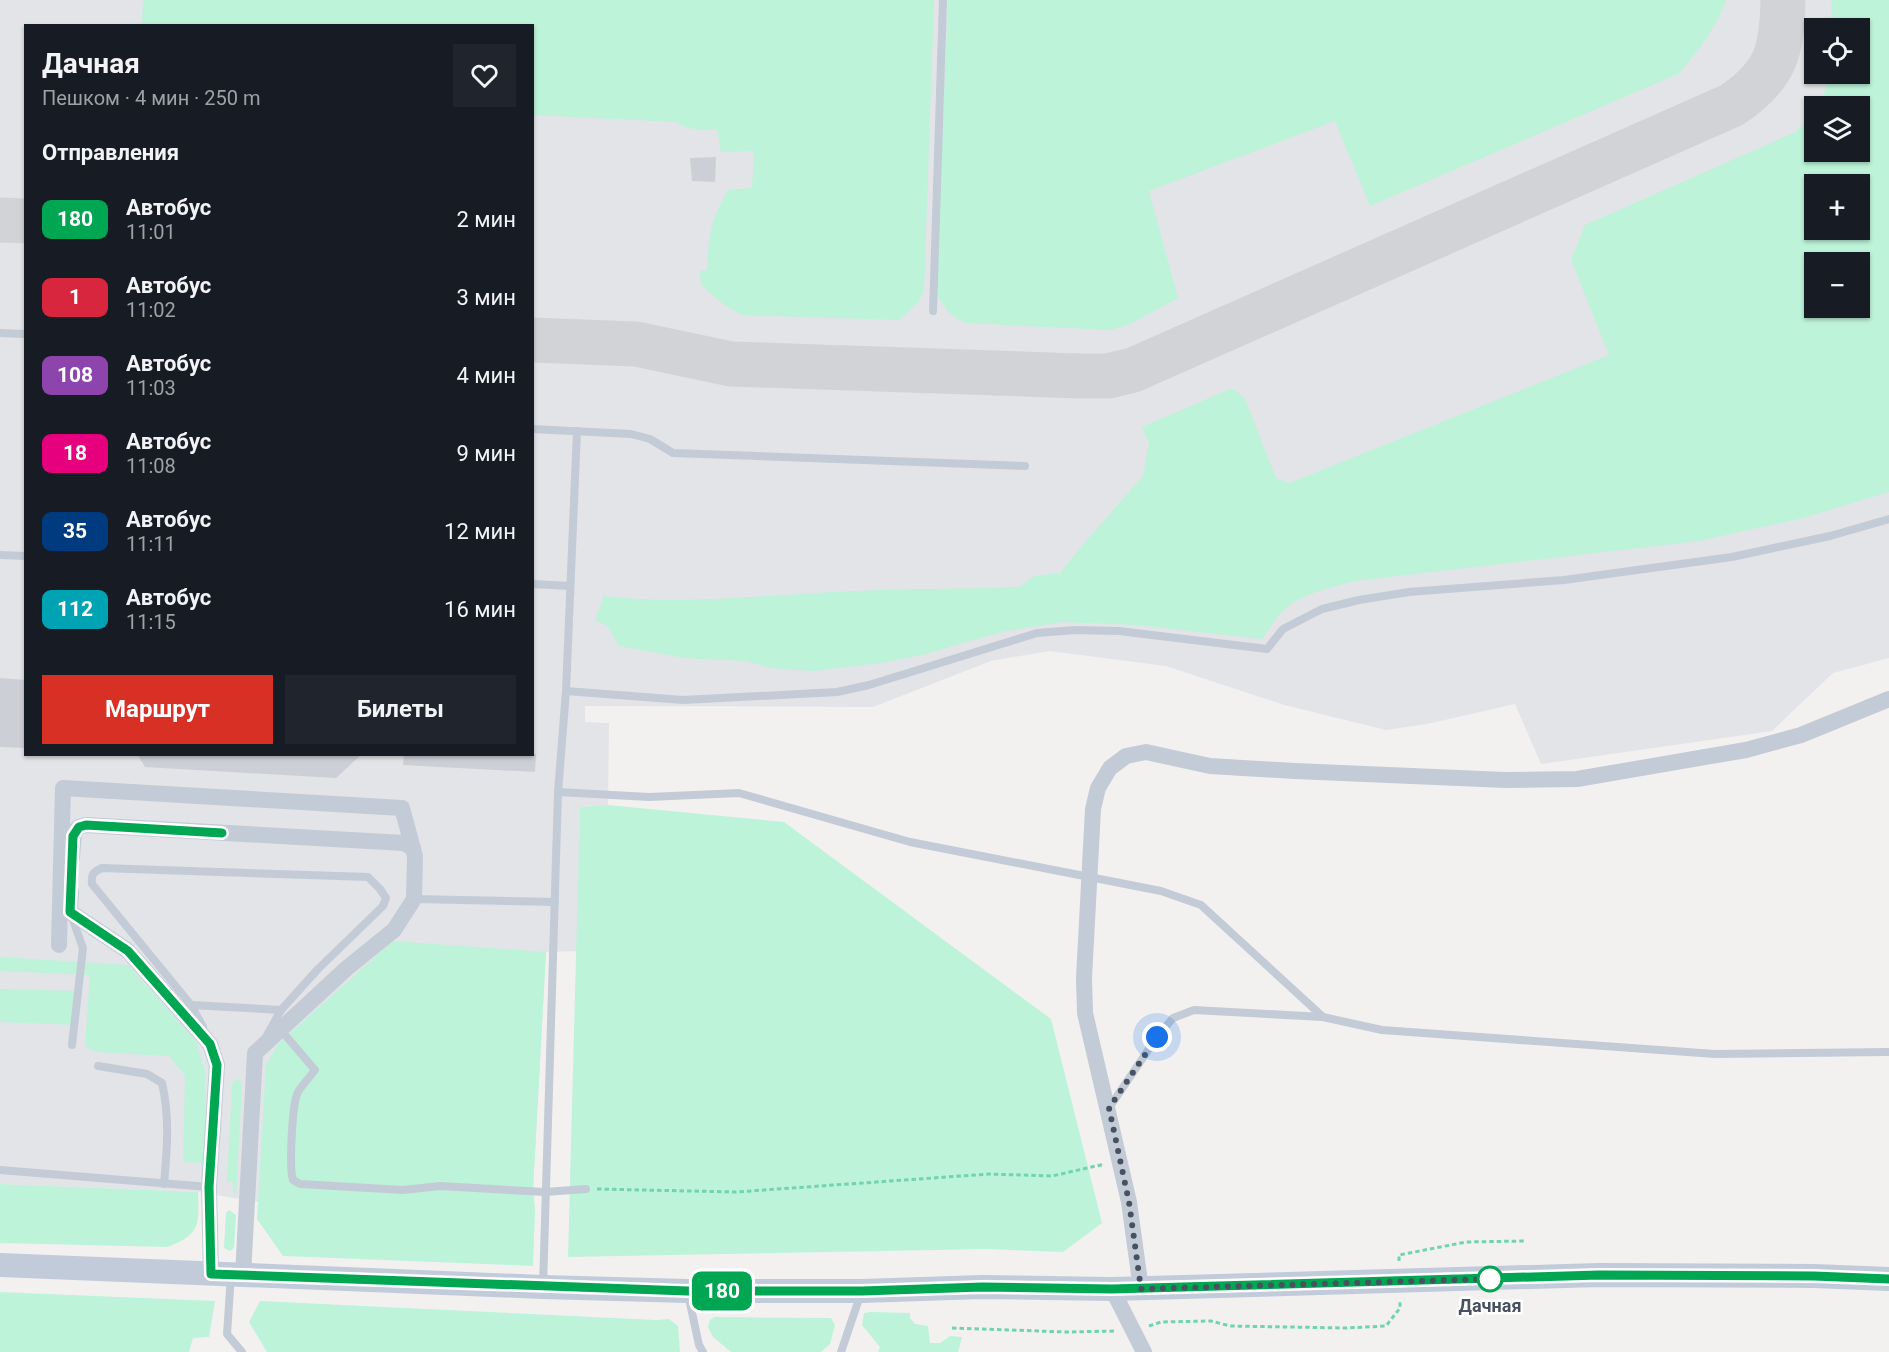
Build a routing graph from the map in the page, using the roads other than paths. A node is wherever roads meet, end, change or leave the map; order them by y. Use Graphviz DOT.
graph roads {
  1 [pos="943,0"];
  2 [pos="933,311"];
  3 [pos="0,333"];
  4 [pos="24,334"];
  5 [pos="534,429"];
  6 [pos="577,431"];
  7 [pos="1024,466"];
  8 [pos="1889,519"];
  9 [pos="0,555"];
  10 [pos="24,556"];
  11 [pos="534,584"];
  12 [pos="570,586"];
  13 [pos="566,692"];
  14 [pos="1889,699"];
  15 [pos="558,792"];
  16 [pos="412,848"];
  17 [pos="1090,878"];
  18 [pos="414,899"];
  19 [pos="555,902"];
  20 [pos="70,912"];
  21 [pos="59,945"];
  22 [pos="191,1005"];
  23 [pos="281,1010"];
  24 [pos="1323,1017"];
  25 [pos="280,1029"];
  26 [pos="210,1044"];
  27 [pos="72,1045"];
  28 [pos="259,1048"];
  29 [pos="1889,1052"];
  30 [pos="98,1066"];
  31 [pos="1109,1108"];
  32 [pos="0,1170"];
  33 [pos="164,1184"];
  34 [pos="209,1187"];
  35 [pos="586,1189"];
  36 [pos="545,1191"];
  37 [pos="0,1265"];
  38 [pos="228,1275"];
  39 [pos="1889,1279"];
  40 [pos="543,1287"];
  41 [pos="1112,1289"];
  42 [pos="1141,1289"];
  43 [pos="687,1291"];
  44 [pos="862,1291"];
  45 [pos="242,1352"];
  46 [pos="703,1352"];
  47 [pos="841,1352"];
  48 [pos="1144,1352"];
  1 -- 2 [label="lane"];
  3 -- 4 [label="lane"];
  5 -- 6 [label="lane"];
  6 -- 7 [label="lane"];
  6 -- 12 [label="lane"];
  8 -- 13 [label="lane"];
  9 -- 10 [label="lane"];
  11 -- 12 [label="lane"];
  12 -- 13 [label="lane"];
  13 -- 15 [label="lane"];
  14 -- 17 [label="street"];
  15 -- 17 [label="lane"];
  15 -- 19 [label="lane"];
  16 -- 18 [label="street"];
  16 -- 20 [label="street"];
  16 -- 21 [label="street"];
  17 -- 24 [label="lane"];
  17 -- 31 [label="street"];
  18 -- 19 [label="lane"];
  18 -- 25 [label="street"];
  19 -- 36 [label="lane"];
  20 -- 26 [label="street"];
  20 -- 27 [label="lane"];
  22 -- 23 [label="lane"];
  22 -- 23 [label="lane"];
  22 -- 26 [label="lane"];
  23 -- 28 [label="lane"];
  24 -- 29 [label="lane"];
  24 -- 31 [label="lane"];
  25 -- 28 [label="street"];
  25 -- 36 [label="lane"];
  26 -- 34 [label="street"];
  28 -- 38 [label="street"];
  30 -- 33 [label="lane"];
  31 -- 42 [label="street"];
  32 -- 33 [label="lane"];
  33 -- 34 [label="lane"];
  34 -- 38 [label="street"];
  35 -- 36 [label="lane"];
  36 -- 40 [label="lane"];
  37 -- 38 [label="main road"];
  38 -- 40 [label="main road"];
  38 -- 45 [label="lane"];
  39 -- 42 [label="main road"];
  40 -- 43 [label="main road"];
  41 -- 42 [label="main road"];
  41 -- 44 [label="main road"];
  41 -- 48 [label="street"];
  43 -- 44 [label="main road"];
  43 -- 46 [label="lane"];
  44 -- 47 [label="lane"];
}
